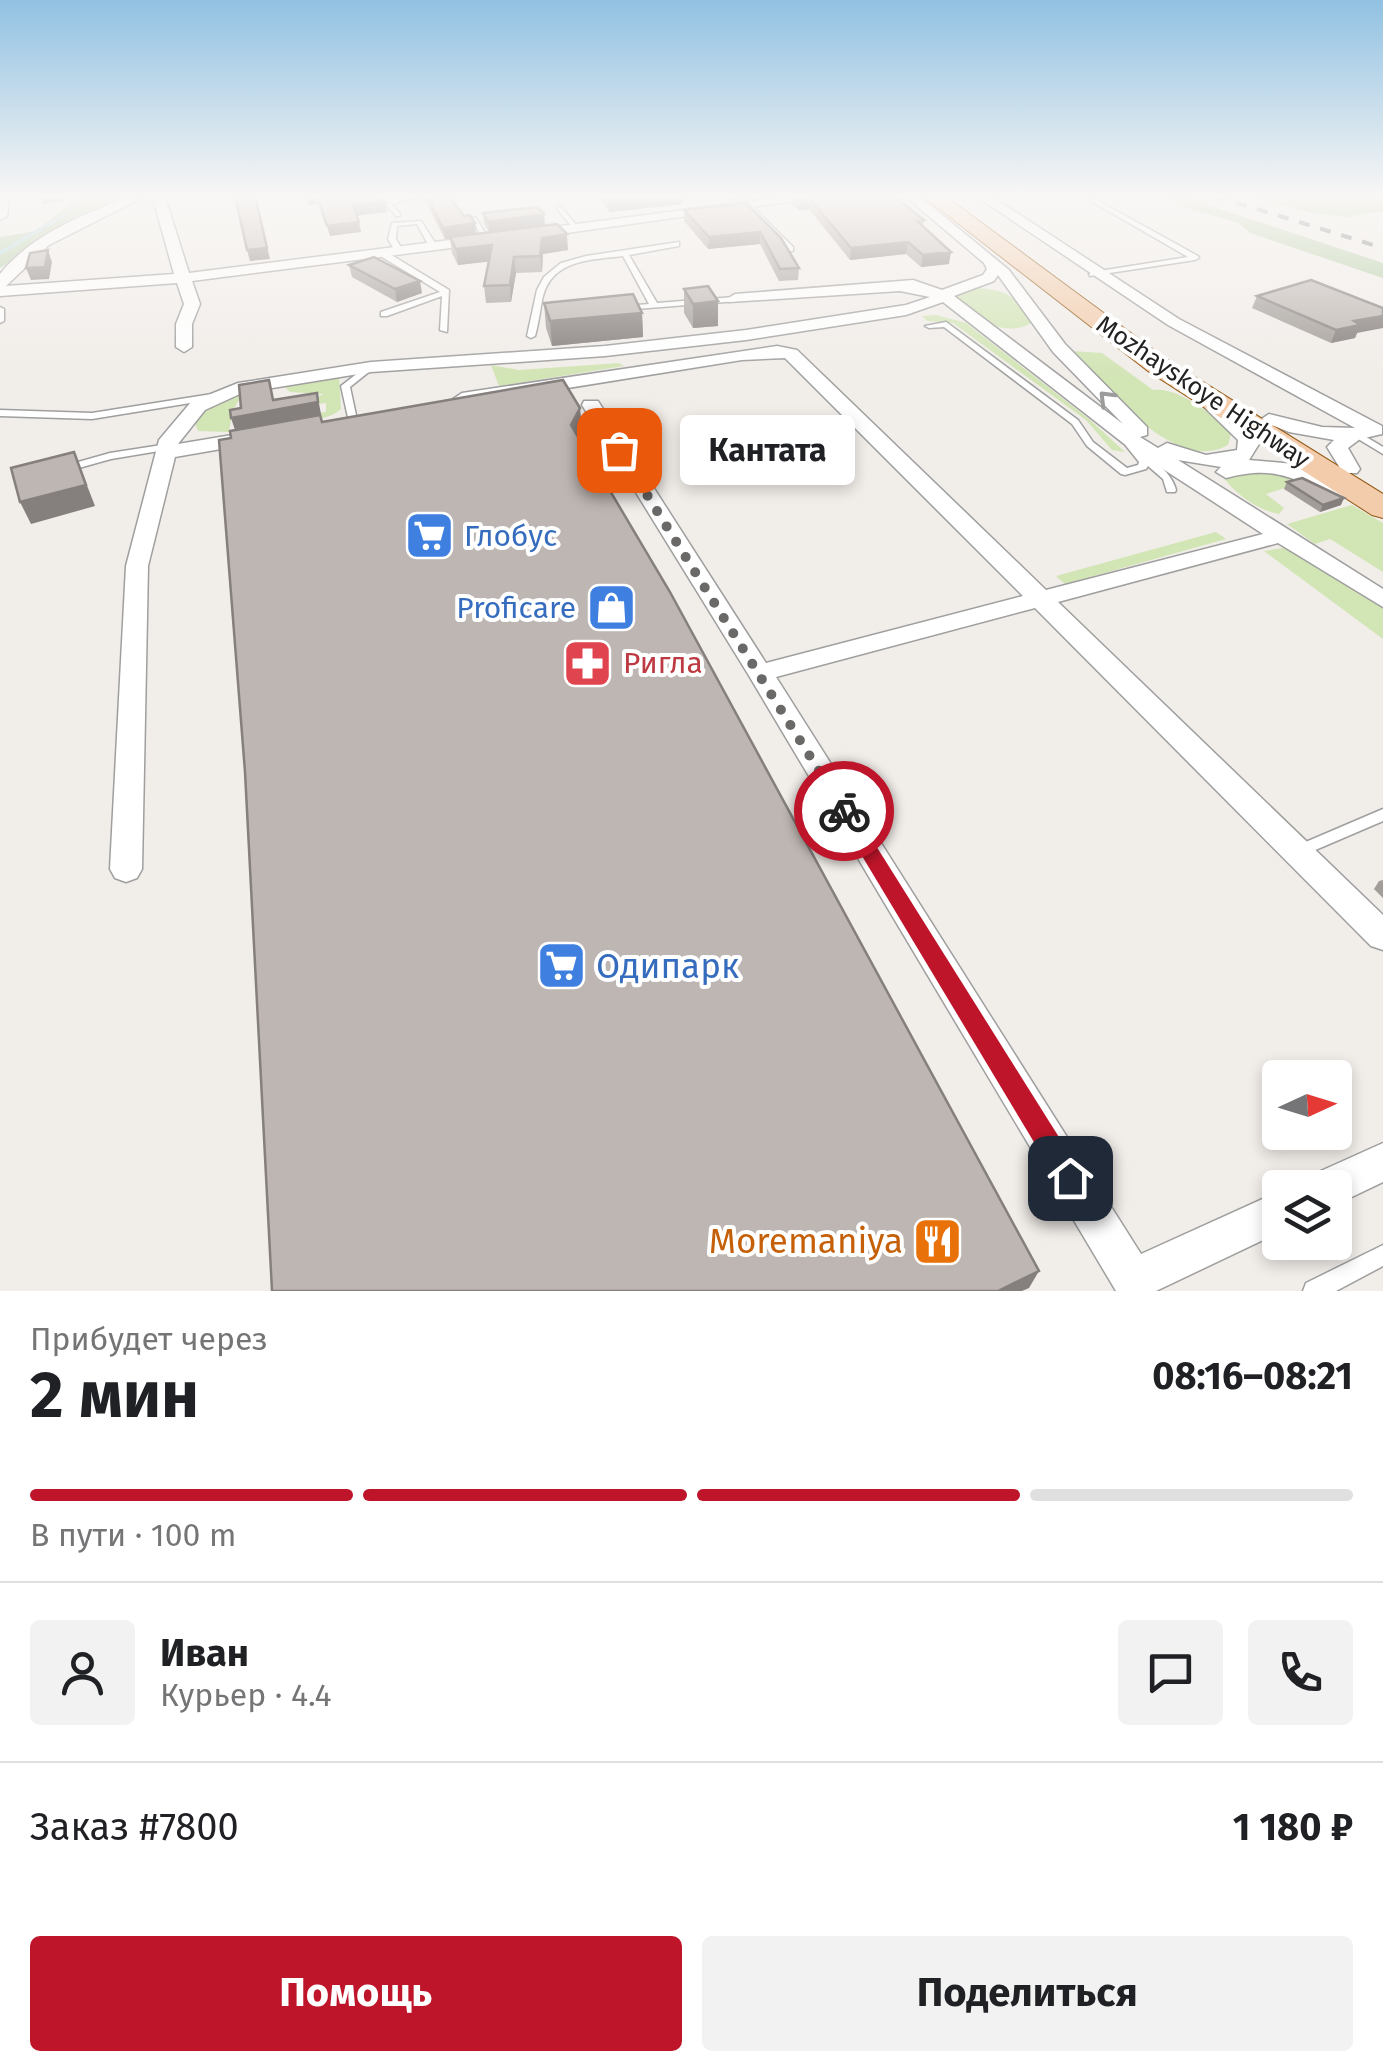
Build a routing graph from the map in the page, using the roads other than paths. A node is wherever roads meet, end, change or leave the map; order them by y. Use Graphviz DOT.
graph roads {
  1 [pos="23,256"];
  2 [pos="176,256"];
  3 [pos="364,256"];
  4 [pos="396,256"];
  5 [pos="585,256"];
  6 [pos="626,256"];
  7 [pos="978,256"];
  8 [pos="1010,256"];
  9 [pos="1032,256"];
  10 [pos="1068,256"];
  11 [pos="1192,256"];
  12 [pos="991,268"];
  13 [pos="1093,274"];
  14 [pos="180,278"];
  15 [pos="900,286"];
  16 [pos="0,288"];
  17 [pos="951,291"];
  18 [pos="446,292"];
  19 [pos="735,299"];
  20 [pos="1028,301"];
  21 [pos="654,305"];
  22 [pos="0,309"];
  23 [pos="608,310"];
  24 [pos="906,310"];
  25 [pos="556,313"];
  26 [pos="384,314"];
  27 [pos="539,314"];
  28 [pos="0,321"];
  29 [pos="974,321"];
  30 [pos="1042,322"];
  31 [pos="930,326"];
  32 [pos="444,330"];
  33 [pos="531,336"];
  34 [pos="184,347"];
  35 [pos="371,367"];
  36 [pos="1190,387"];
  37 [pos="212,397"];
  38 [pos="443,402"];
  39 [pos="591,405"];
  40 [pos="0,413"];
  41 [pos="374,416"];
  42 [pos="1104,420"];
  43 [pos="1269,420"];
  44 [pos="344,421"];
  45 [pos="1367,433"];
  46 [pos="266,435"];
  47 [pos="1141,443"];
  48 [pos="167,450"];
  49 [pos="1383,451"];
  50 [pos="1176,466"];
  51 [pos="1350,470"];
  52 [pos="58,471"];
  53 [pos="1170,490"];
  54 [pos="1228,501"];
  55 [pos="1383,501"];
  56 [pos="1280,536"];
  57 [pos="1383,600"];
  58 [pos="1040,601"];
  59 [pos="760,673"];
  60 [pos="1383,816"];
  61 [pos="1296,852"];
  62 [pos="126,869"];
  63 [pos="1383,936"];
  64 [pos="1383,1162"];
  65 [pos="1352,1177"];
  66 [pos="1262,1219"];
  67 [pos="1383,1255"];
  68 [pos="1314,1291"];
  1 -- 16 [label="street"];
  2 -- 14 [label="street"];
  3 -- 14 [label="street"];
  4 -- 18 [label="lane"];
  5 -- 27 [label="lane"];
  6 -- 21 [label="lane"];
  7 -- 12 [label="street"];
  8 -- 36 [label="main road, Mozhayskoye Highway"];
  9 -- 43 [label="main road, Mozhayskoye Highway"];
  10 -- 13 [label="street"];
  11 -- 13 [label="lane"];
  12 -- 15 [label="street"];
  12 -- 17 [label="street"];
  12 -- 20 [label="street"];
  13 -- 45 [label="street"];
  14 -- 16 [label="street"];
  14 -- 34 [label="street"];
  15 -- 17 [label="street"];
  15 -- 19 [label="street"];
  17 -- 20 [label="street"];
  17 -- 24 [label="street"];
  17 -- 29 [label="street"];
  18 -- 26 [label="lane"];
  18 -- 32 [label="lane"];
  19 -- 21 [label="lane"];
  20 -- 30 [label="street"];
  21 -- 23 [label="lane"];
  22 -- 28 [label="lane"];
  24 -- 29 [label="street"];
  24 -- 35 [label="street"];
  25 -- 27 [label="lane"];
  27 -- 33 [label="lane"];
  29 -- 30 [label="street"];
  29 -- 42 [label="street"];
  47 -- 30 [label="street, one-way"];
  31 -- 47 [label="lane"];
  35 -- 37 [label="street"];
  35 -- 44 [label="lane"];
  36 -- 47 [label="street"];
  36 -- 55 [label="main road, Mozhayskoye Highway"];
  37 -- 40 [label="lane"];
  37 -- 48 [label="street"];
  38 -- 58 [label="street"];
  39 -- 59 [label="street"];
  41 -- 44 [label="street"];
  42 -- 47 [label="lane"];
  42 -- 50 [label="street"];
  43 -- 45 [label="street"];
  43 -- 51 [label="main road, Mozhayskoye Highway"];
  45 -- 49 [label="lane"];
  45 -- 51 [label="street"];
  46 -- 48 [label="street"];
  47 -- 50 [label="street"];
  47 -- 53 [label="lane"];
  48 -- 52 [label="lane"];
  48 -- 62 [label="street"];
  50 -- 54 [label="street"];
  51 -- 55 [label="main road, Mozhayskoye Highway"];
  54 -- 55 [label="street"];
  54 -- 56 [label="street"];
  56 -- 57 [label="street"];
  56 -- 58 [label="street"];
  58 -- 59 [label="street"];
  58 -- 61 [label="street"];
  59 -- 66 [label="street"];
  60 -- 61 [label="lane"];
  61 -- 63 [label="street"];
  64 -- 65 [label="street"];
  67 -- 68 [label="lane"];
}
